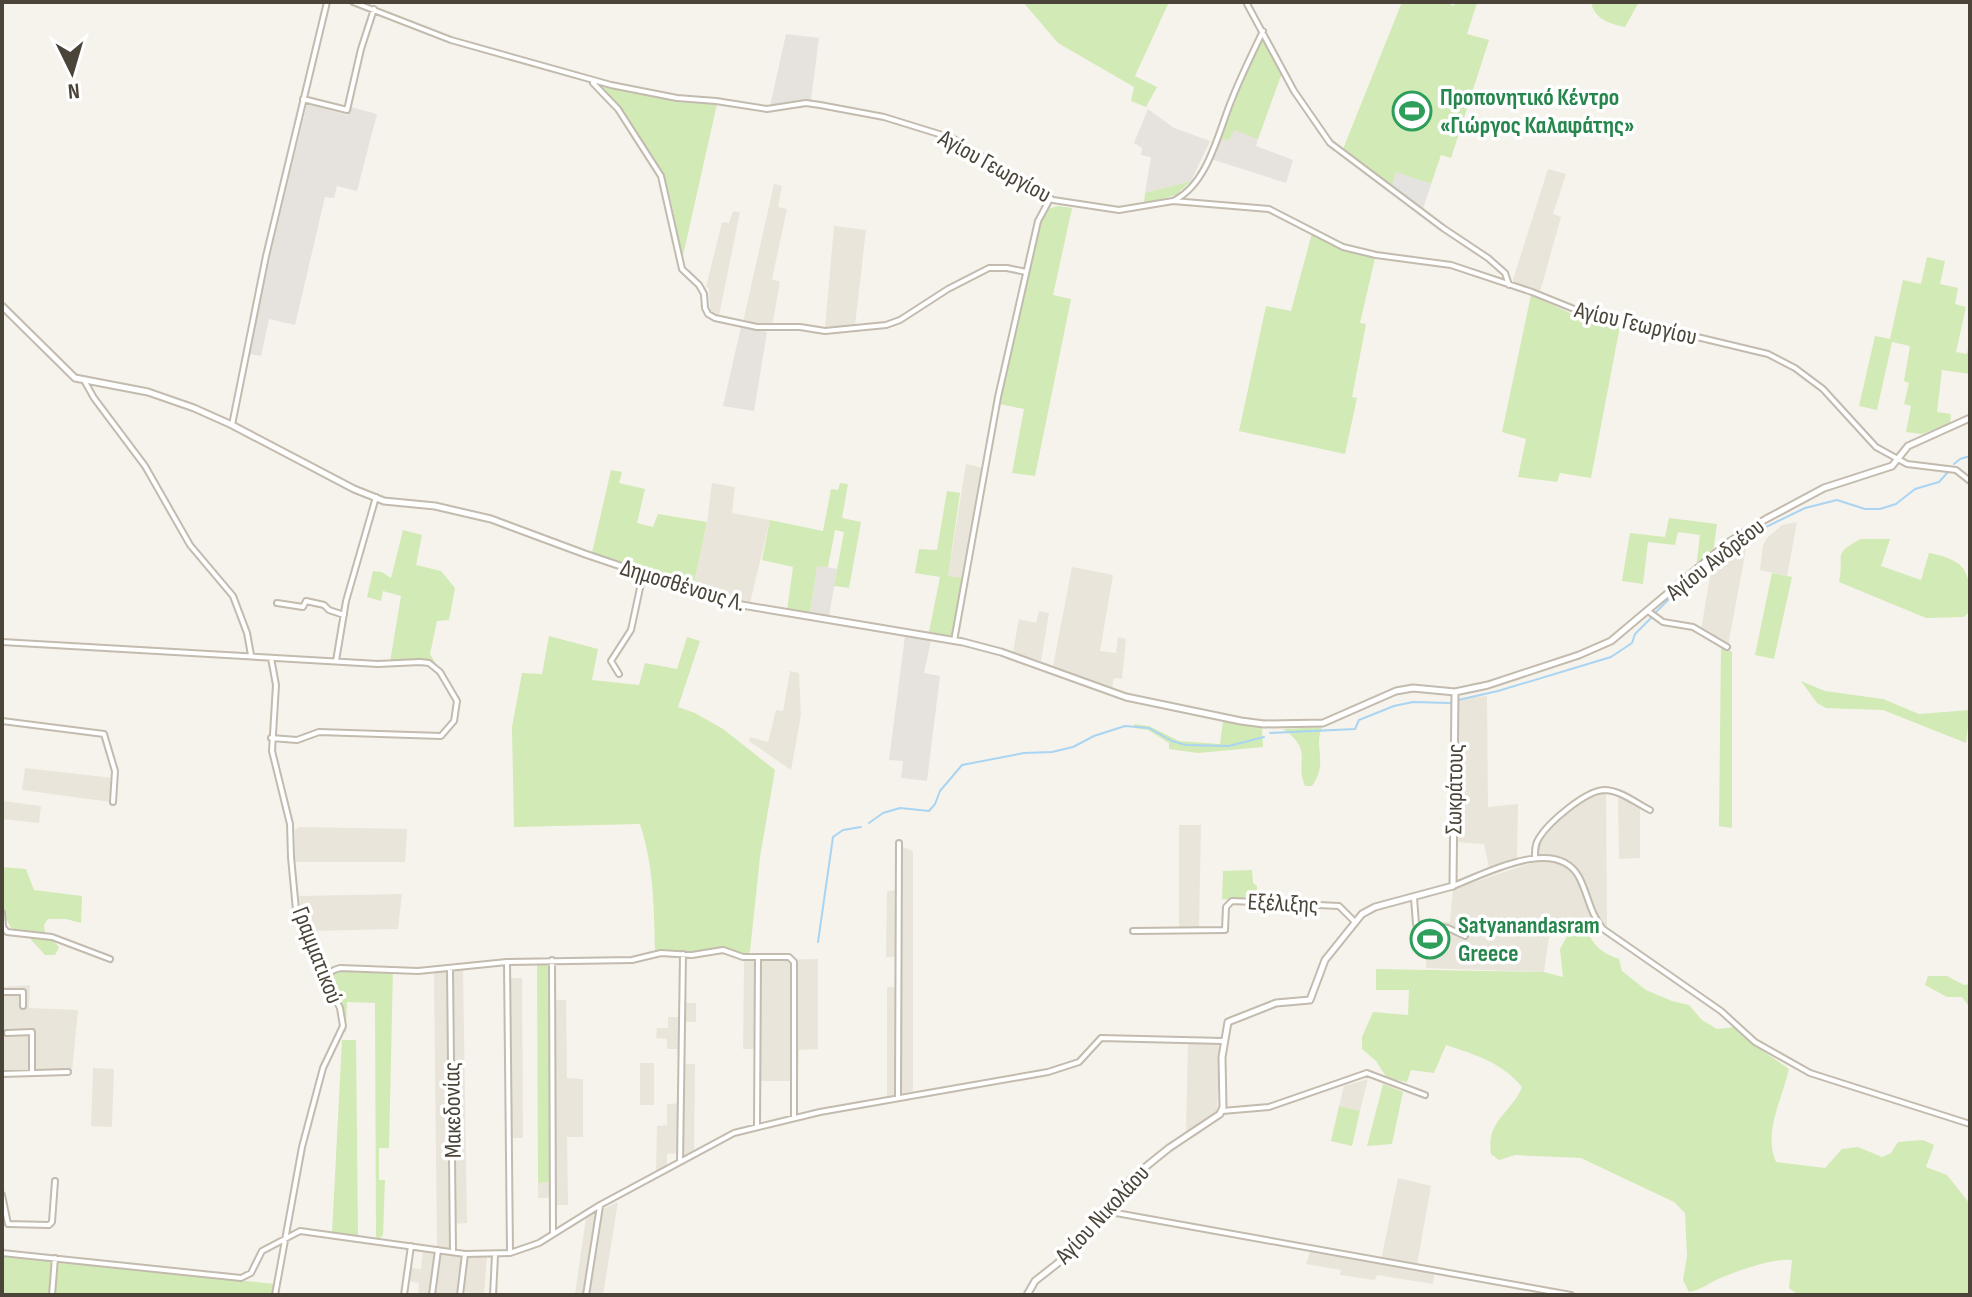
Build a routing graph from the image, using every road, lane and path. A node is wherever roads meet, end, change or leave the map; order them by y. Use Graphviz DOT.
graph roads {
  1 [pos="327,2"];
  2 [pos="353,2"];
  3 [pos="1246,2"];
  4 [pos="374,9"];
  5 [pos="1263,31"];
  6 [pos="590,80"];
  7 [pos="303,99"];
  8 [pos="1050,199"];
  9 [pos="1173,201"];
  10 [pos="1026,272"];
  11 [pos="1509,285"];
  12 [pos="2,306"];
  13 [pos="85,382"];
  14 [pos="1970,418"];
  15 [pos="232,425"];
  16 [pos="1898,459"];
  17 [pos="1970,481"];
  18 [pos="376,497"];
  19 [pos="644,573"];
  20 [pos="277,603"];
  21 [pos="1648,611"];
  22 [pos="344,615"];
  23 [pos="954,641"];
  24 [pos="2,642"];
  25 [pos="1727,647"];
  26 [pos="251,655"];
  27 [pos="271,657"];
  28 [pos="336,661"];
  29 [pos="619,674"];
  30 [pos="1455,692"];
  31 [pos="2,721"];
  32 [pos="271,738"];
  33 [pos="113,802"];
  34 [pos="1650,810"];
  35 [pos="899,843"];
  36 [pos="1535,857"];
  37 [pos="1453,886"];
  38 [pos="1414,898"];
  39 [pos="2,913"];
  40 [pos="1355,922"];
  41 [pos="1133,931"];
  42 [pos="1465,936"];
  43 [pos="683,954"];
  44 [pos="758,957"];
  45 [pos="110,959"];
  46 [pos="552,959"];
  47 [pos="507,962"];
  48 [pos="450,969"];
  49 [pos="323,978"];
  50 [pos="2,992"];
  51 [pos="23,1006"];
  52 [pos="7,1033"];
  53 [pos="1223,1041"];
  54 [pos="68,1072"];
  55 [pos="32,1073"];
  56 [pos="2,1074"];
  57 [pos="1425,1095"];
  58 [pos="898,1097"];
  59 [pos="1222,1111"];
  60 [pos="794,1117"];
  61 [pos="1970,1124"];
  62 [pos="757,1126"];
  63 [pos="680,1162"];
  64 [pos="55,1181"];
  65 [pos="2,1195"];
  66 [pos="600,1205"];
  67 [pos="1103,1210"];
  68 [pos="553,1233"];
  69 [pos="286,1236"];
  70 [pos="411,1245"];
  71 [pos="438,1250"];
  72 [pos="453,1252"];
  73 [pos="2,1253"];
  74 [pos="510,1253"];
  75 [pos="465,1254"];
  76 [pos="495,1255"];
  77 [pos="55,1258"];
  78 [pos="52,1295"];
  79 [pos="275,1295"];
  80 [pos="404,1295"];
  81 [pos="432,1295"];
  82 [pos="460,1295"];
  83 [pos="493,1295"];
  84 [pos="586,1295"];
  85 [pos="1027,1295"];
  86 [pos="1571,1295"];
  1 -- 7 [label="street"];
  2 -- 4 [label="street, Αγίου Γεωργίου"];
  3 -- 5 [label="street"];
  4 -- 6 [label="street, Αγίου Γεωργίου"];
  4 -- 7 [label="street"];
  5 -- 9 [label="street"];
  5 -- 11 [label="street"];
  6 -- 8 [label="street, Αγίου Γεωργίου"];
  6 -- 10 [label="street"];
  7 -- 15 [label="street"];
  8 -- 9 [label="street, Αγίου Γεωργίου"];
  8 -- 10 [label="street"];
  9 -- 11 [label="street, Αγίου Γεωργίου"];
  10 -- 23 [label="street"];
  11 -- 16 [label="street, Αγίου Γεωργίου"];
  12 -- 13 [label="street, Δημοσθένους Λ."];
  13 -- 15 [label="street, Δημοσθένους Λ."];
  13 -- 26 [label="street"];
  14 -- 16 [label="street, Αγίου Ανδρέου"];
  15 -- 18 [label="street, Δημοσθένους Λ."];
  16 -- 17 [label="street, Αγίου Γεωργίου"];
  16 -- 21 [label="street, Αγίου Ανδρέου"];
  18 -- 19 [label="street, Δημοσθένους Λ."];
  18 -- 22 [label="street"];
  19 -- 23 [label="street, Δημοσθένους Λ."];
  19 -- 29 [label="street"];
  20 -- 22 [label="street"];
  21 -- 25 [label="street"];
  21 -- 30 [label="street, Αγίου Ανδρέου"];
  22 -- 28 [label="street"];
  23 -- 30 [label="street, Δημοσθένους Λ."];
  24 -- 26 [label="street"];
  26 -- 27 [label="street"];
  27 -- 28 [label="street"];
  27 -- 32 [label="street, Γραμματικού"];
  28 -- 32 [label="street"];
  30 -- 37 [label="street, Σωκράτους"];
  31 -- 33 [label="street"];
  32 -- 49 [label="street, Γραμματικού"];
  34 -- 36 [label="street"];
  35 -- 58 [label="street"];
  36 -- 37 [label="street"];
  36 -- 61 [label="street"];
  37 -- 38 [label="street"];
  38 -- 40 [label="street"];
  38 -- 42 [label="street"];
  39 -- 45 [label="street"];
  40 -- 41 [label="street, Εξέλιξης"];
  40 -- 53 [label="street"];
  43 -- 44 [label="street"];
  43 -- 46 [label="street"];
  43 -- 63 [label="street"];
  44 -- 60 [label="street"];
  44 -- 62 [label="street"];
  46 -- 47 [label="street"];
  46 -- 68 [label="street"];
  47 -- 48 [label="street"];
  47 -- 74 [label="street"];
  48 -- 49 [label="street"];
  48 -- 72 [label="street, Μακεδονίας"];
  49 -- 69 [label="street, Γραμματικού"];
  50 -- 51 [label="street"];
  52 -- 55 [label="street"];
  53 -- 58 [label="street"];
  53 -- 59 [label="street"];
  54 -- 55 [label="street"];
  55 -- 56 [label="street"];
  57 -- 59 [label="street"];
  58 -- 60 [label="street"];
  59 -- 67 [label="street, Αγίου Νικολάου"];
  60 -- 62 [label="street"];
  62 -- 63 [label="street"];
  63 -- 66 [label="street"];
  64 -- 65 [label="street"];
  66 -- 68 [label="street"];
  66 -- 84 [label="street"];
  67 -- 85 [label="street, Αγίου Νικολάου"];
  67 -- 86 [label="street"];
  68 -- 74 [label="street"];
  69 -- 70 [label="street"];
  69 -- 77 [label="street"];
  69 -- 79 [label="street, Γραμματικού"];
  70 -- 71 [label="street"];
  70 -- 80 [label="street"];
  71 -- 72 [label="street"];
  71 -- 81 [label="street"];
  72 -- 75 [label="street"];
  73 -- 77 [label="street"];
  74 -- 76 [label="street"];
  75 -- 76 [label="street"];
  75 -- 82 [label="street"];
  76 -- 83 [label="street"];
  77 -- 78 [label="street"];
}
